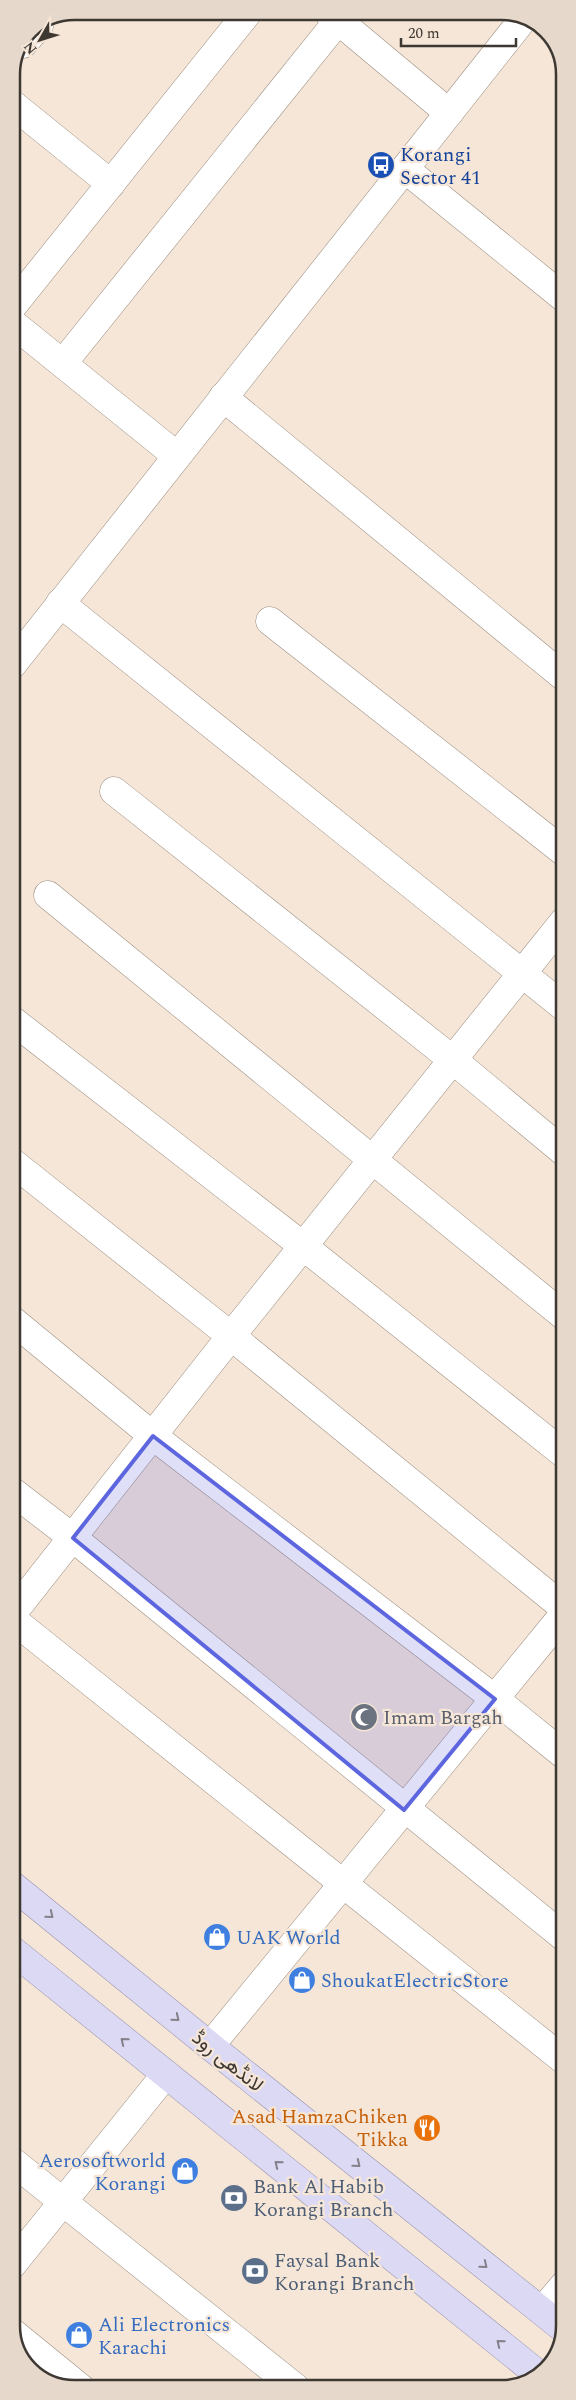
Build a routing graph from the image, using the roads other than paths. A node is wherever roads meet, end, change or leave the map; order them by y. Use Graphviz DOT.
graph roads {
  1 [pos="243,20"];
  2 [pos="332,20"];
  3 [pos="344,20"];
  4 [pos="520,23"];
  5 [pos="20,110"];
  6 [pos="449,112"];
  7 [pos="405,169"];
  8 [pos="111,184"];
  9 [pos="556,292"];
  10 [pos="20,297"];
  11 [pos="20,329"];
  12 [pos="62,363"];
  13 [pos="224,398"];
  14 [pos="178,456"];
  15 [pos="60,603"];
  16 [pos="270,620"];
  17 [pos="20,655"];
  18 [pos="556,670"];
  19 [pos="114,791"];
  20 [pos="556,846"];
  21 [pos="48,896"];
  22 [pos="556,931"];
  23 [pos="522,973"];
  24 [pos="556,1001"];
  25 [pos="20,1026"];
  26 [pos="453,1060"];
  27 [pos="556,1145"];
  28 [pos="372,1159"];
  29 [pos="20,1168"];
  30 [pos="303,1246"];
  31 [pos="556,1309"];
  32 [pos="20,1327"];
  33 [pos="230,1336"];
  34 [pos="153,1436"];
  35 [pos="556,1448"];
  36 [pos="20,1497"];
  37 [pos="73,1538"];
  38 [pos="556,1601"];
  39 [pos="20,1604"];
  40 [pos="556,1624"];
  41 [pos="20,1625"];
  42 [pos="495,1699"];
  43 [pos="556,1749"];
  44 [pos="404,1810"];
  45 [pos="344,1883"];
  46 [pos="20,1891"];
  47 [pos="556,1932"];
  48 [pos="20,1956"];
  49 [pos="210,2046"];
  50 [pos="556,2054"];
  51 [pos="166,2074"];
  52 [pos="20,2167"];
  53 [pos="63,2202"];
  54 [pos="20,2255"];
  55 [pos="556,2295"];
  56 [pos="542,2311"];
  57 [pos="556,2322"];
  58 [pos="22,2340"];
  59 [pos="533,2370"];
  60 [pos="71,2380"];
  61 [pos="286,2380"];
  1 -- 8 [label="street"];
  2 -- 12 [label="street"];
  3 -- 6 [label="street"];
  4 -- 6 [label="street"];
  5 -- 8 [label="street"];
  6 -- 7 [label="street"];
  7 -- 9 [label="street"];
  7 -- 13 [label="street"];
  8 -- 10 [label="street"];
  11 -- 12 [label="street"];
  12 -- 14 [label="street"];
  13 -- 14 [label="street"];
  13 -- 18 [label="street"];
  14 -- 15 [label="street"];
  15 -- 17 [label="street"];
  15 -- 23 [label="street"];
  16 -- 20 [label="street"];
  19 -- 26 [label="street"];
  21 -- 28 [label="street"];
  22 -- 23 [label="street"];
  23 -- 24 [label="street"];
  23 -- 26 [label="street"];
  25 -- 30 [label="street"];
  26 -- 27 [label="street"];
  26 -- 28 [label="street"];
  28 -- 30 [label="street"];
  28 -- 31 [label="street"];
  29 -- 33 [label="street"];
  30 -- 33 [label="street"];
  30 -- 35 [label="street"];
  32 -- 34 [label="street"];
  33 -- 34 [label="street"];
  33 -- 38 [label="street"];
  34 -- 37 [label="street"];
  34 -- 42 [label="street"];
  36 -- 37 [label="street"];
  37 -- 39 [label="street"];
  37 -- 44 [label="street"];
  40 -- 42 [label="street"];
  41 -- 45 [label="street"];
  42 -- 43 [label="street"];
  42 -- 44 [label="street"];
  44 -- 45 [label="street"];
  44 -- 47 [label="street"];
  45 -- 49 [label="street"];
  45 -- 50 [label="street"];
  46 -- 49 [label="main road, لانڈھی روڈ, one-way"];
  51 -- 48 [label="main road, one-way"];
  49 -- 56 [label="main road, لانڈھی روڈ, one-way"];
  51 -- 53 [label="street"];
  59 -- 51 [label="main road, one-way"];
  52 -- 53 [label="street"];
  53 -- 54 [label="street"];
  53 -- 61 [label="street"];
  55 -- 56 [label="street"];
  56 -- 57 [label="main road, لانڈھی روڈ"];
  58 -- 60 [label="street"];
}
